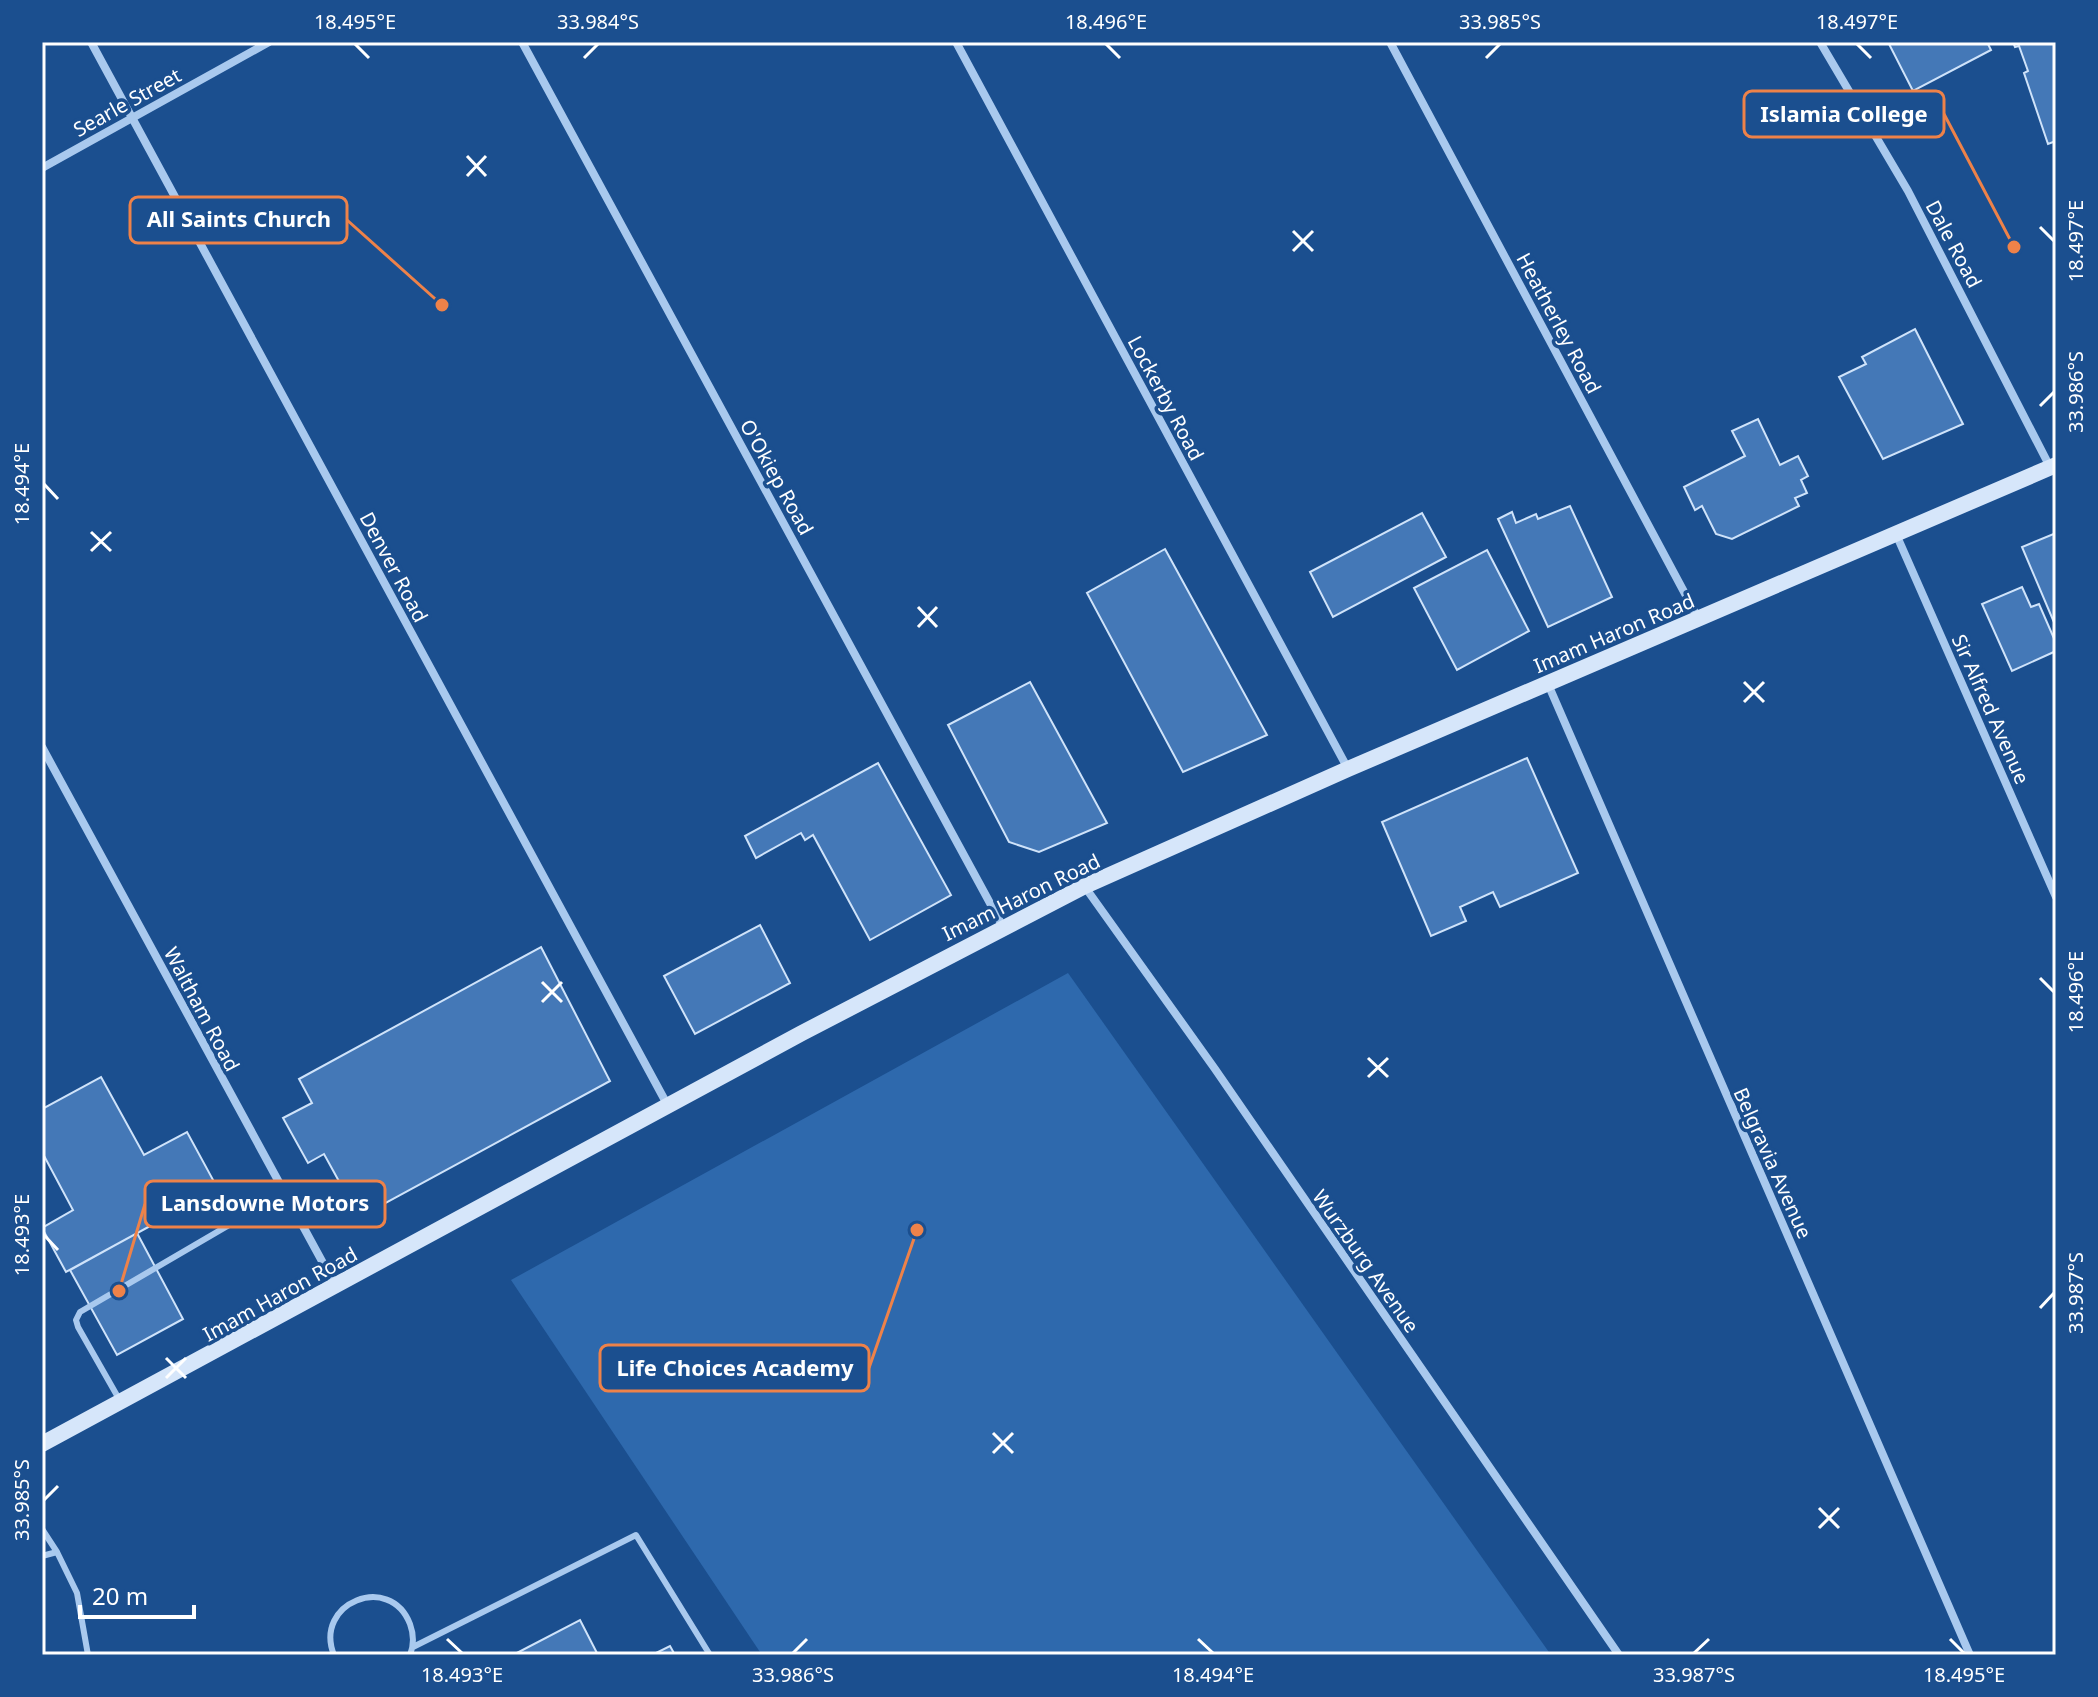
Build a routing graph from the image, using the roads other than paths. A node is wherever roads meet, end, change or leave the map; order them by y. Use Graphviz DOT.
graph roads {
  1 [pos="91,42"];
  2 [pos="269,42"];
  3 [pos="522,42"];
  4 [pos="956,42"];
  5 [pos="1390,42"];
  6 [pos="1820,42"];
  7 [pos="132,117"];
  8 [pos="42,168"];
  9 [pos="2053,466"];
  10 [pos="1896,534"];
  11 [pos="1699,619"];
  12 [pos="1547,683"];
  13 [pos="42,747"];
  14 [pos="1348,769"];
  15 [pos="1085,886"];
  16 [pos="2056,897"];
  17 [pos="1003,927"];
  18 [pos="669,1107"];
  19 [pos="284,1193"];
  20 [pos="336,1286"];
  21 [pos="120,1402"];
  22 [pos="42,1444"];
  23 [pos="42,1529"];
  24 [pos="57,1552"];
  25 [pos="42,1556"];
  26 [pos="413,1647"];
  27 [pos="88,1655"];
  28 [pos="334,1655"];
  29 [pos="410,1655"];
  30 [pos="710,1655"];
  31 [pos="1619,1655"];
  32 [pos="1970,1655"];
  1 -- 7 [label="street, Denver Road"];
  2 -- 7 [label="street, Searle Street"];
  3 -- 17 [label="street, O'Okiep Road"];
  4 -- 14 [label="street, Lockerby Road"];
  5 -- 11 [label="street, Heatherley Road"];
  6 -- 9 [label="street, Dale Road"];
  7 -- 8 [label="street, Searle Street"];
  7 -- 18 [label="street, Denver Road"];
  9 -- 10 [label="street, Imam Haron Road"];
  10 -- 11 [label="street, Imam Haron Road"];
  10 -- 16 [label="street, Sir Alfred Avenue"];
  11 -- 12 [label="street, Imam Haron Road"];
  12 -- 14 [label="street, Imam Haron Road"];
  12 -- 32 [label="street, Belgravia Avenue"];
  13 -- 19 [label="street, Waltham Road"];
  14 -- 15 [label="street, Imam Haron Road"];
  15 -- 17 [label="street, Imam Haron Road"];
  15 -- 31 [label="street, Wurzburg Avenue"];
  17 -- 18 [label="street, Imam Haron Road"];
  18 -- 20 [label="street, Imam Haron Road"];
  19 -- 20 [label="street, Waltham Road"];
  19 -- 21 [label="lane"];
  20 -- 21 [label="street, Imam Haron Road"];
  21 -- 22 [label="street, Imam Haron Road"];
  23 -- 24 [label="lane"];
  24 -- 25 [label="lane"];
  24 -- 27 [label="lane"];
  26 -- 28 [label="lane"];
  26 -- 29 [label="lane"];
  26 -- 30 [label="lane"];
}
